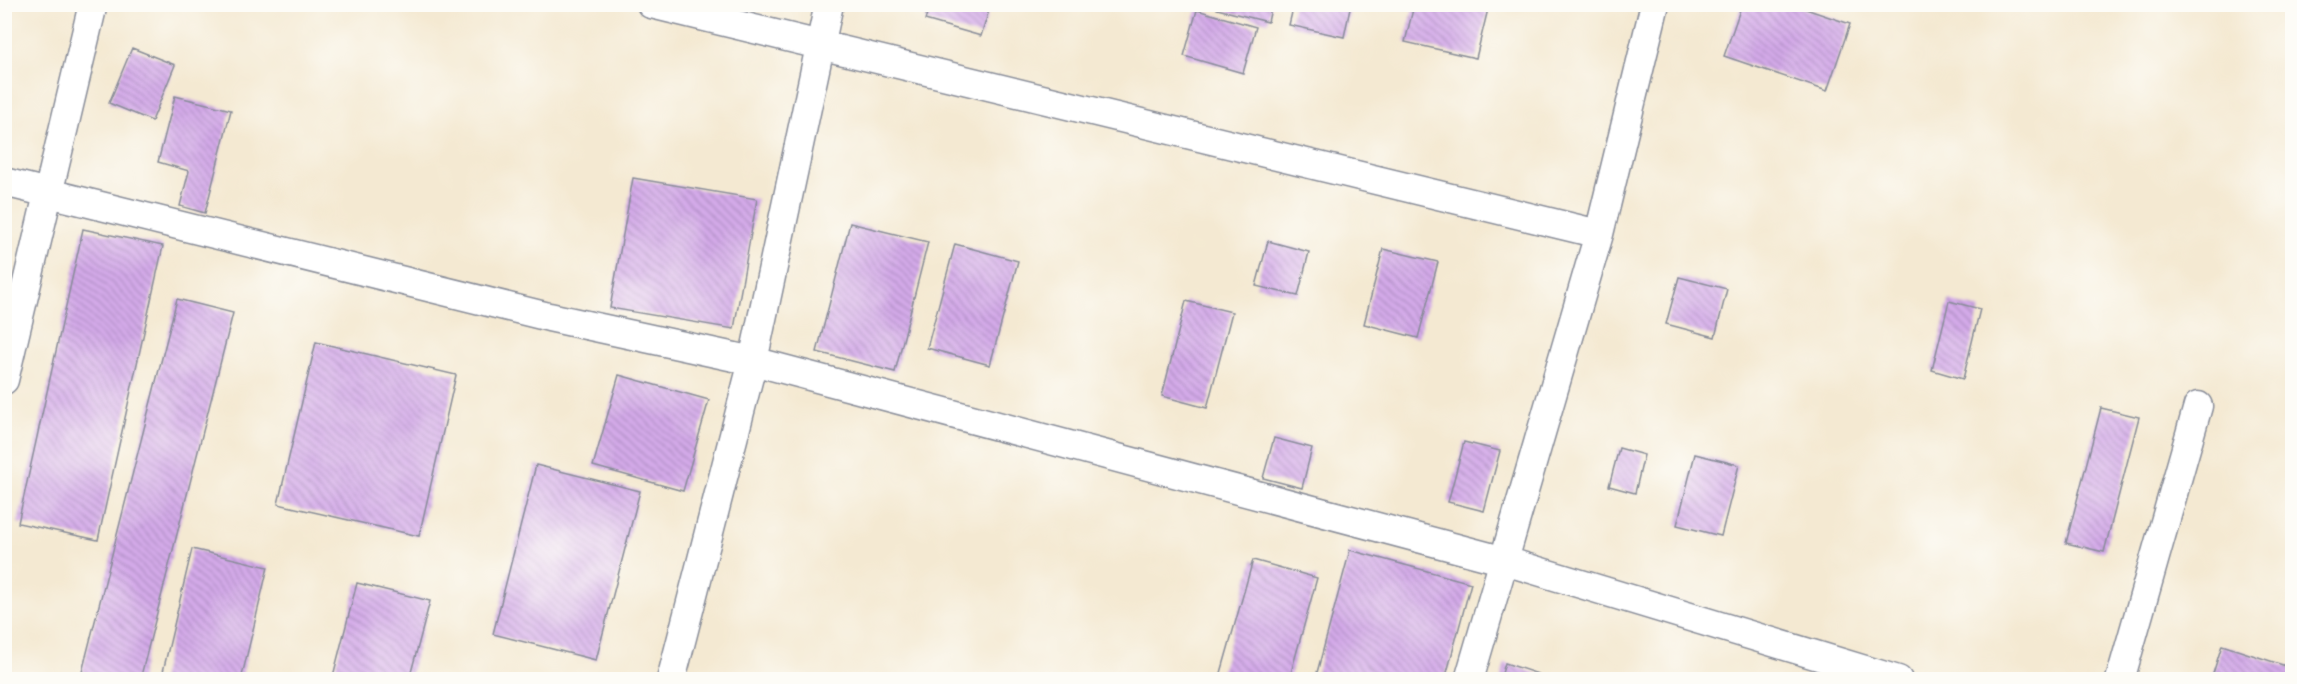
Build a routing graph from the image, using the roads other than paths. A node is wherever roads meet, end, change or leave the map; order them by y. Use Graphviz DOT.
graph roads {
  1 [pos="93,4"];
  2 [pos="651,4"];
  3 [pos="829,4"];
  4 [pos="1655,4"];
  5 [pos="819,45"];
  6 [pos="4,182"];
  7 [pos="49,192"];
  8 [pos="1599,234"];
  9 [pos="753,361"];
  10 [pos="4,380"];
  11 [pos="2198,406"];
  12 [pos="1505,561"];
  13 [pos="671,680"];
  14 [pos="1470,680"];
  15 [pos="1898,680"];
  16 [pos="2120,680"];
  1 -- 7 [label="street"];
  2 -- 5 [label="street"];
  3 -- 5 [label="street"];
  4 -- 8 [label="street"];
  5 -- 8 [label="street"];
  5 -- 9 [label="street"];
  6 -- 7 [label="street"];
  7 -- 9 [label="street"];
  7 -- 10 [label="street"];
  8 -- 12 [label="street"];
  9 -- 12 [label="street"];
  9 -- 13 [label="street"];
  11 -- 16 [label="street"];
  12 -- 14 [label="street"];
  12 -- 15 [label="street"];
}
